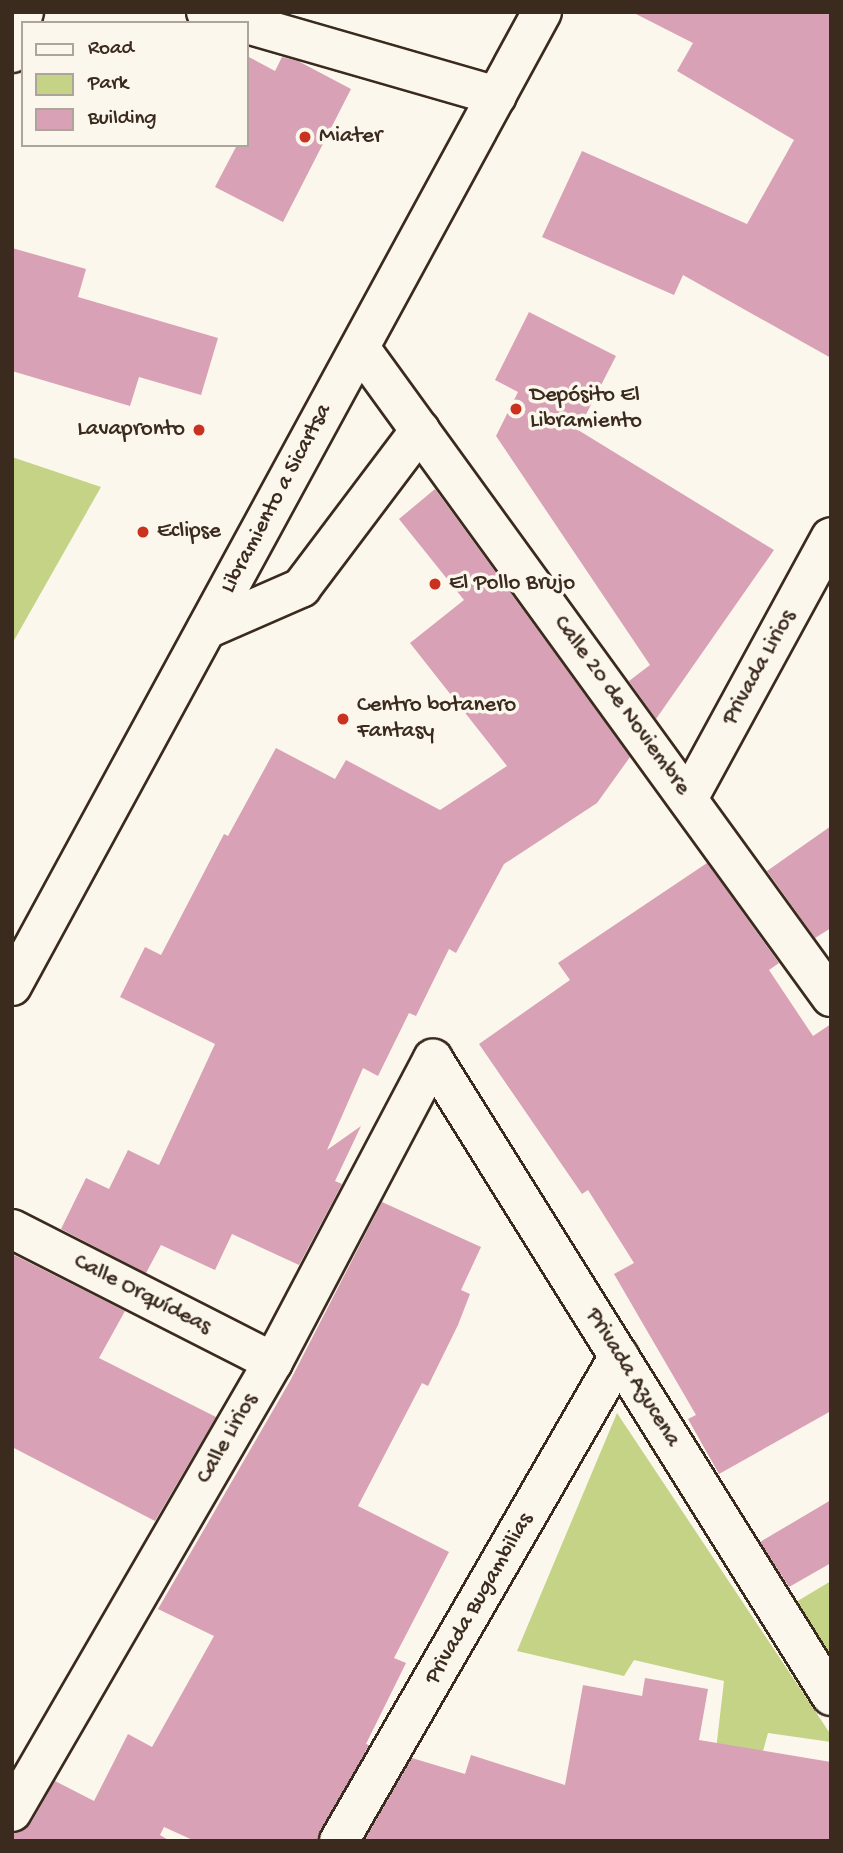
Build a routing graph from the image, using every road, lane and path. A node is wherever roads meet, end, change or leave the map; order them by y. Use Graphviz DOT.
graph roads {
  1 [pos="23,12"];
  2 [pos="206,12"];
  3 [pos="542,12"];
  4 [pos="238,21"];
  5 [pos="248,24"];
  6 [pos="12,53"];
  7 [pos="497,96"];
  8 [pos="359,348"];
  9 [pos="420,429"];
  10 [pos="831,537"];
  11 [pos="207,629"];
  12 [pos="688,799"];
  13 [pos="12,986"];
  14 [pos="831,998"];
  15 [pos="433,1059"];
  16 [pos="12,1229"];
  17 [pos="619,1356"];
  18 [pos="273,1362"];
  19 [pos="831,1696"];
  20 [pos="12,1812"];
  21 [pos="338,1841"];
  1 -- 6 [label="street"];
  2 -- 4 [label="street"];
  3 -- 7 [label="street, Libramiento a Sicartsa"];
  5 -- 7 [label="street"];
  7 -- 8 [label="street, Libramiento a Sicartsa"];
  8 -- 9 [label="street, Calle 20 de Noviembre"];
  8 -- 11 [label="street, Libramiento a Sicartsa"];
  9 -- 11 [label="street"];
  9 -- 12 [label="street, Calle 20 de Noviembre"];
  10 -- 12 [label="street, Privada Lirios"];
  11 -- 13 [label="street, Libramiento a Sicartsa"];
  12 -- 14 [label="street, Calle 20 de Noviembre"];
  15 -- 17 [label="street, Privada Azucena"];
  15 -- 18 [label="street, Calle Lirios"];
  16 -- 18 [label="street, Calle Orquídeas"];
  17 -- 19 [label="street, Privada Azucena"];
  17 -- 21 [label="street, Privada Bugambilias"];
  18 -- 20 [label="street, Calle Lirios"];
}
